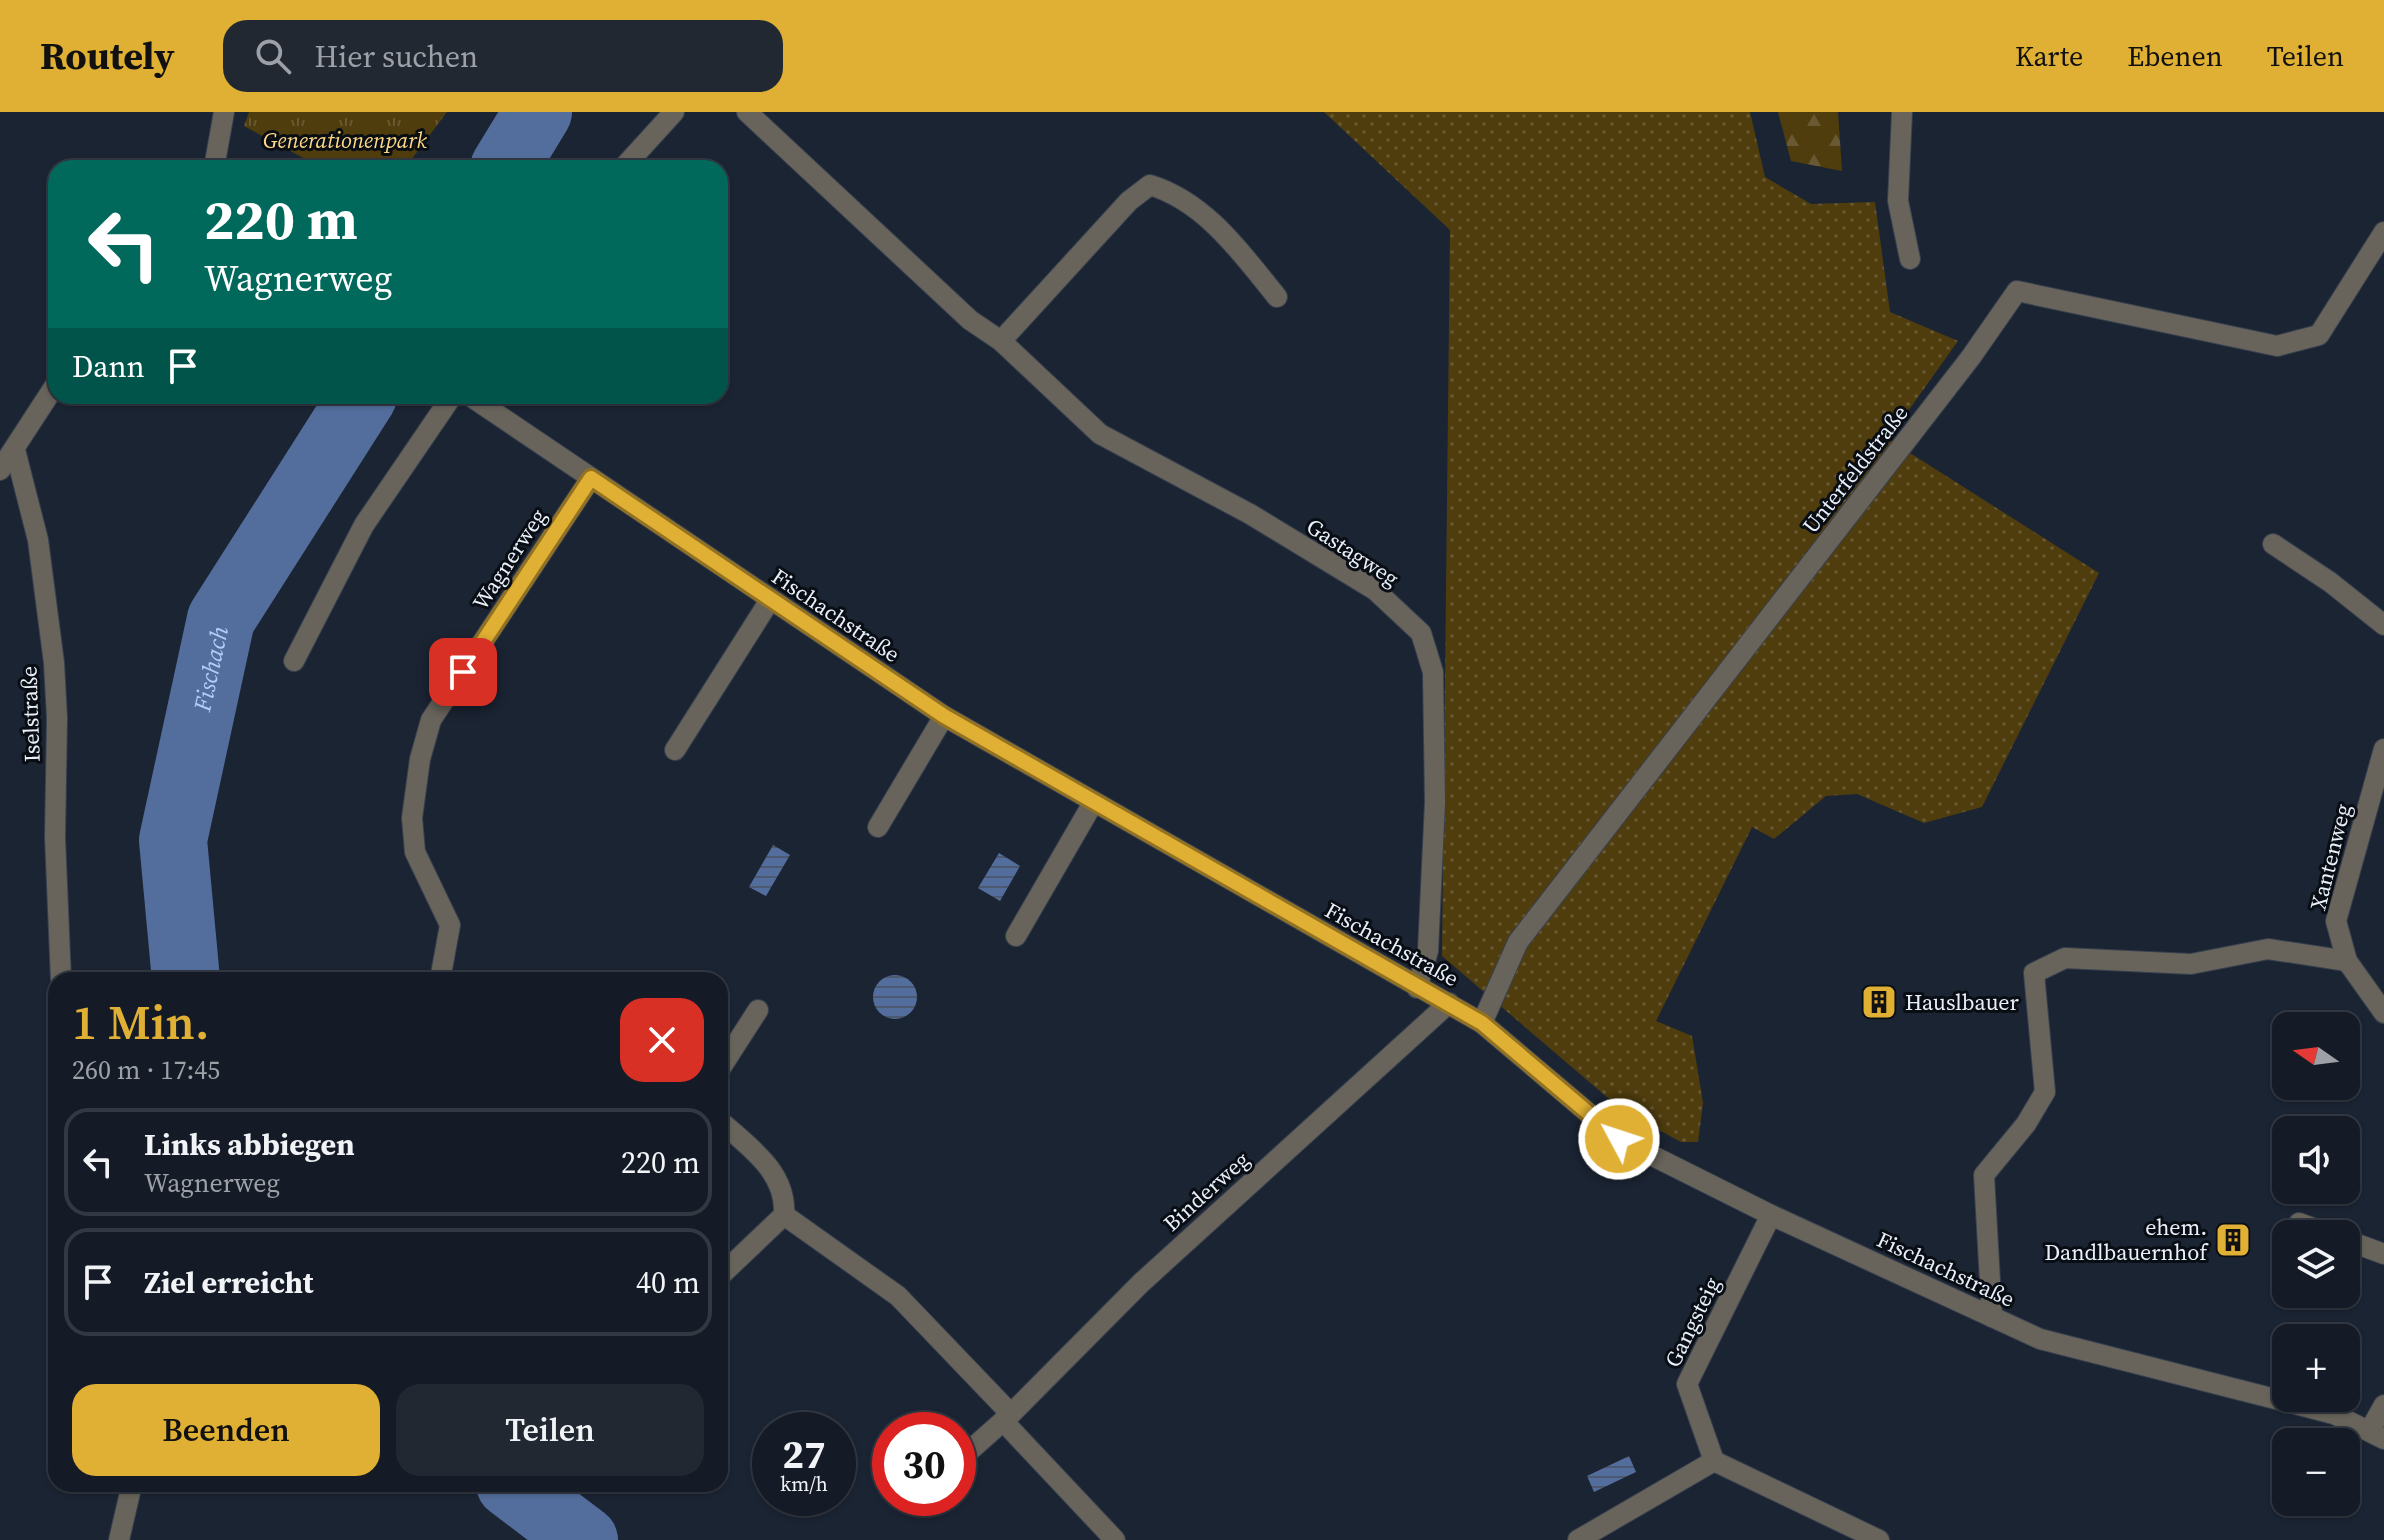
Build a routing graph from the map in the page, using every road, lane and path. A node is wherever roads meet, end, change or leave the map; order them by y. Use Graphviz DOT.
graph roads {
  1 [pos="224,112"];
  2 [pos="674,112"];
  3 [pos="747,112"];
  4 [pos="1902,112"];
  5 [pos="215,160"];
  6 [pos="630,160"];
  7 [pos="2384,232"];
  8 [pos="1910,259"];
  9 [pos="1277,297"];
  10 [pos="1001,341"];
  11 [pos="48,397"];
  12 [pos="447,404"];
  13 [pos="482,404"];
  14 [pos="15,450"];
  15 [pos="0,470"];
  16 [pos="591,478"];
  17 [pos="2273,544"];
  18 [pos="770,600"];
  19 [pos="2384,625"];
  20 [pos="294,661"];
  21 [pos="944,716"];
  22 [pos="2384,749"];
  23 [pos="675,750"];
  24 [pos="1093,803"];
  25 [pos="878,827"];
  26 [pos="1016,936"];
  27 [pos="2347,961"];
  28 [pos="61,972"];
  29 [pos="441,972"];
  30 [pos="1417,988"];
  31 [pos="1449,1003"];
  32 [pos="758,1010"];
  33 [pos="2384,1013"];
  34 [pos="1482,1023"];
  35 [pos="728,1057"];
  36 [pos="728,1128"];
  37 [pos="784,1215"];
  38 [pos="1771,1215"];
  39 [pos="2360,1245"];
  40 [pos="2384,1254"];
  41 [pos="728,1268"];
  42 [pos="1992,1317"];
  43 [pos="2384,1405"];
  44 [pos="1007,1418"];
  45 [pos="2377,1434"];
  46 [pos="976,1445"];
  47 [pos="1714,1461"];
  48 [pos="130,1492"];
  49 [pos="119,1540"];
  50 [pos="1115,1540"];
  51 [pos="1578,1540"];
  52 [pos="1879,1540"];
  1 -- 5 [label="street"];
  2 -- 6 [label="street"];
  3 -- 10 [label="street, Gastagweg"];
  4 -- 8 [label="street"];
  7 -- 34 [label="street, Unterfeldstraße"];
  9 -- 10 [label="street"];
  10 -- 30 [label="street, Gastagweg"];
  11 -- 14 [label="street"];
  12 -- 20 [label="street"];
  13 -- 16 [label="street, Fischachstraße"];
  14 -- 15 [label="street"];
  14 -- 28 [label="street, Iselstraße"];
  16 -- 18 [label="street, Fischachstraße"];
  16 -- 29 [label="street, Wagnerweg"];
  17 -- 19 [label="street"];
  18 -- 21 [label="street, Fischachstraße"];
  18 -- 23 [label="street"];
  21 -- 24 [label="street, Fischachstraße"];
  21 -- 25 [label="street"];
  22 -- 27 [label="street, Xantenweg"];
  24 -- 26 [label="street"];
  24 -- 30 [label="street, Fischachstraße"];
  27 -- 33 [label="street, Xantenweg"];
  27 -- 42 [label="street"];
  30 -- 31 [label="street, Fischachstraße"];
  31 -- 34 [label="street, Fischachstraße"];
  31 -- 44 [label="street, Binderweg"];
  32 -- 35 [label="street"];
  34 -- 38 [label="street, Fischachstraße"];
  36 -- 37 [label="street"];
  37 -- 41 [label="street"];
  37 -- 44 [label="street"];
  38 -- 42 [label="street, Fischachstraße"];
  38 -- 47 [label="street, Gangsteig"];
  39 -- 40 [label="street"];
  42 -- 45 [label="street, Fischachstraße"];
  43 -- 45 [label="street"];
  44 -- 46 [label="street, Binderweg"];
  44 -- 50 [label="street"];
  47 -- 51 [label="street"];
  47 -- 52 [label="street"];
  48 -- 49 [label="street"];
}
